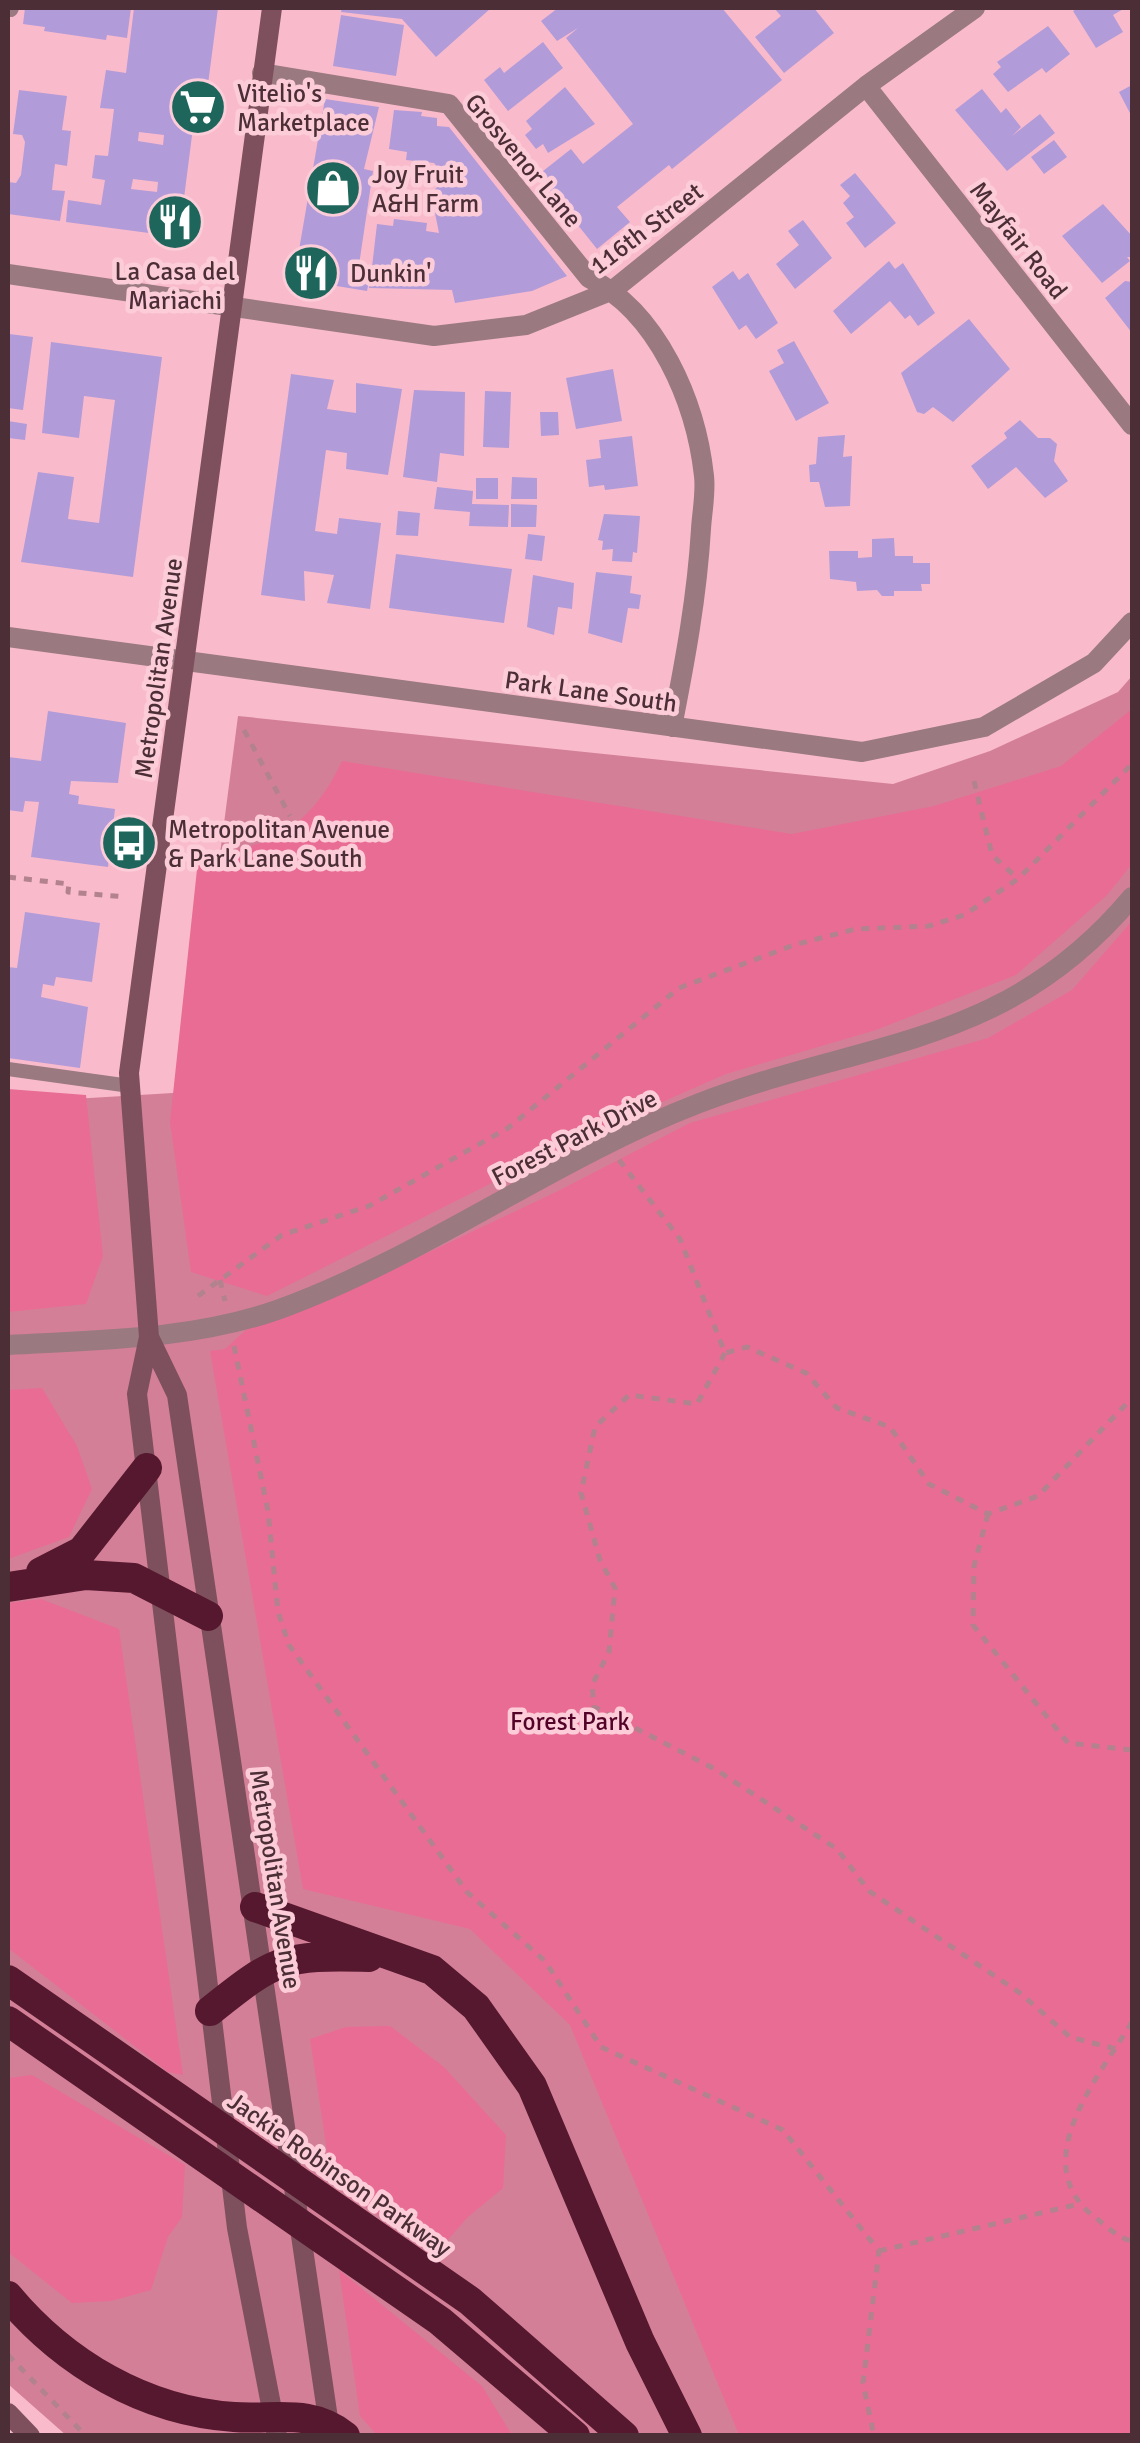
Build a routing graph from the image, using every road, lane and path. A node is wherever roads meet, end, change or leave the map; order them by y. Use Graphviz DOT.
graph roads {
  1 [pos="272,8"];
  2 [pos="974,8"];
  3 [pos="262,73"];
  4 [pos="866,86"];
  5 [pos="8,274"];
  6 [pos="613,290"];
  7 [pos="232,305"];
  8 [pos="1132,425"];
  9 [pos="1132,622"];
  10 [pos="8,638"];
  11 [pos="184,662"];
  12 [pos="672,726"];
  13 [pos="244,730"];
  14 [pos="1132,764"];
  15 [pos="974,781"];
  16 [pos="290,816"];
  17 [pos="8,877"];
  18 [pos="1018,879"];
  19 [pos="126,897"];
  20 [pos="1132,897"];
  21 [pos="8,1070"];
  22 [pos="130,1086"];
  23 [pos="606,1148"];
  24 [pos="220,1280"];
  25 [pos="198,1296"];
  26 [pos="229,1322"];
  27 [pos="149,1337"];
  28 [pos="8,1345"];
  29 [pos="724,1353"];
  30 [pos="1132,1398"];
  31 [pos="147,1468"];
  32 [pos="988,1514"];
  33 [pos="12,1586"];
  34 [pos="164,1594"];
  35 [pos="208,1616"];
  36 [pos="1132,1750"];
  37 [pos="254,1907"];
  38 [pos="396,1958"];
  39 [pos="265,1967"];
  40 [pos="8,1980"];
  41 [pos="210,2011"];
  42 [pos="8,2021"];
  43 [pos="1132,2022"];
  44 [pos="1116,2049"];
  45 [pos="1079,2204"];
  46 [pos="1132,2241"];
  47 [pos="879,2251"];
  48 [pos="8,2296"];
  49 [pos="8,2356"];
  50 [pos="8,2413"];
  51 [pos="279,2428"];
  52 [pos="335,2431"];
  53 [pos="30,2436"];
  54 [pos="86,2436"];
  55 [pos="575,2436"];
  56 [pos="624,2436"];
  57 [pos="688,2436"];
  58 [pos="874,2436"];
  1 -- 3 [label="main road, Metropolitan Avenue"];
  2 -- 4 [label="street, 116th Street"];
  3 -- 6 [label="street, Grosvenor Lane"];
  3 -- 7 [label="main road, Metropolitan Avenue"];
  4 -- 6 [label="street, 116th Street"];
  4 -- 8 [label="street, Mayfair Road"];
  5 -- 7 [label="street, 116th Street"];
  6 -- 7 [label="street, 116th Street"];
  6 -- 12 [label="street, Grosvenor Lane"];
  7 -- 11 [label="main road, Metropolitan Avenue"];
  9 -- 12 [label="street, Park Lane South"];
  10 -- 11 [label="street, Park Lane South"];
  11 -- 12 [label="street, Park Lane South"];
  11 -- 22 [label="main road, Metropolitan Avenue"];
  13 -- 16 [label="path"];
  14 -- 18 [label="path"];
  15 -- 18 [label="path"];
  17 -- 19 [label="path"];
  18 -- 24 [label="path"];
  20 -- 23 [label="street, Forest Park Drive"];
  21 -- 22 [label="lane"];
  22 -- 27 [label="main road, Metropolitan Avenue"];
  23 -- 26 [label="street, Forest Park Drive"];
  23 -- 29 [label="path"];
  24 -- 25 [label="path"];
  24 -- 26 [label="path"];
  26 -- 27 [label="street, Forest Park Drive"];
  26 -- 47 [label="path"];
  27 -- 28 [label="street, Forest Park Drive"];
  27 -- 31 [label="main road, Metropolitan Avenue"];
  27 -- 35 [label="main road, Metropolitan Avenue"];
  29 -- 32 [label="path"];
  29 -- 44 [label="path"];
  30 -- 32 [label="path"];
  31 -- 33 [label="highway"];
  31 -- 34 [label="main road, Metropolitan Avenue"];
  32 -- 36 [label="path"];
  33 -- 34 [label="highway"];
  34 -- 35 [label="highway"];
  34 -- 41 [label="main road, Metropolitan Avenue"];
  35 -- 37 [label="main road, Metropolitan Avenue"];
  37 -- 38 [label="highway"];
  37 -- 39 [label="main road, Metropolitan Avenue"];
  38 -- 39 [label="highway"];
  38 -- 57 [label="highway"];
  39 -- 41 [label="highway"];
  39 -- 52 [label="main road, Metropolitan Avenue"];
  40 -- 56 [label="highway, Jackie Robinson Parkway"];
  41 -- 51 [label="main road, Metropolitan Avenue"];
  42 -- 55 [label="highway"];
  43 -- 44 [label="path"];
  44 -- 45 [label="path"];
  45 -- 46 [label="path"];
  45 -- 47 [label="path"];
  47 -- 58 [label="path"];
  48 -- 51 [label="highway"];
  49 -- 54 [label="path"];
  50 -- 53 [label="main road"];
  51 -- 52 [label="highway"];
}
